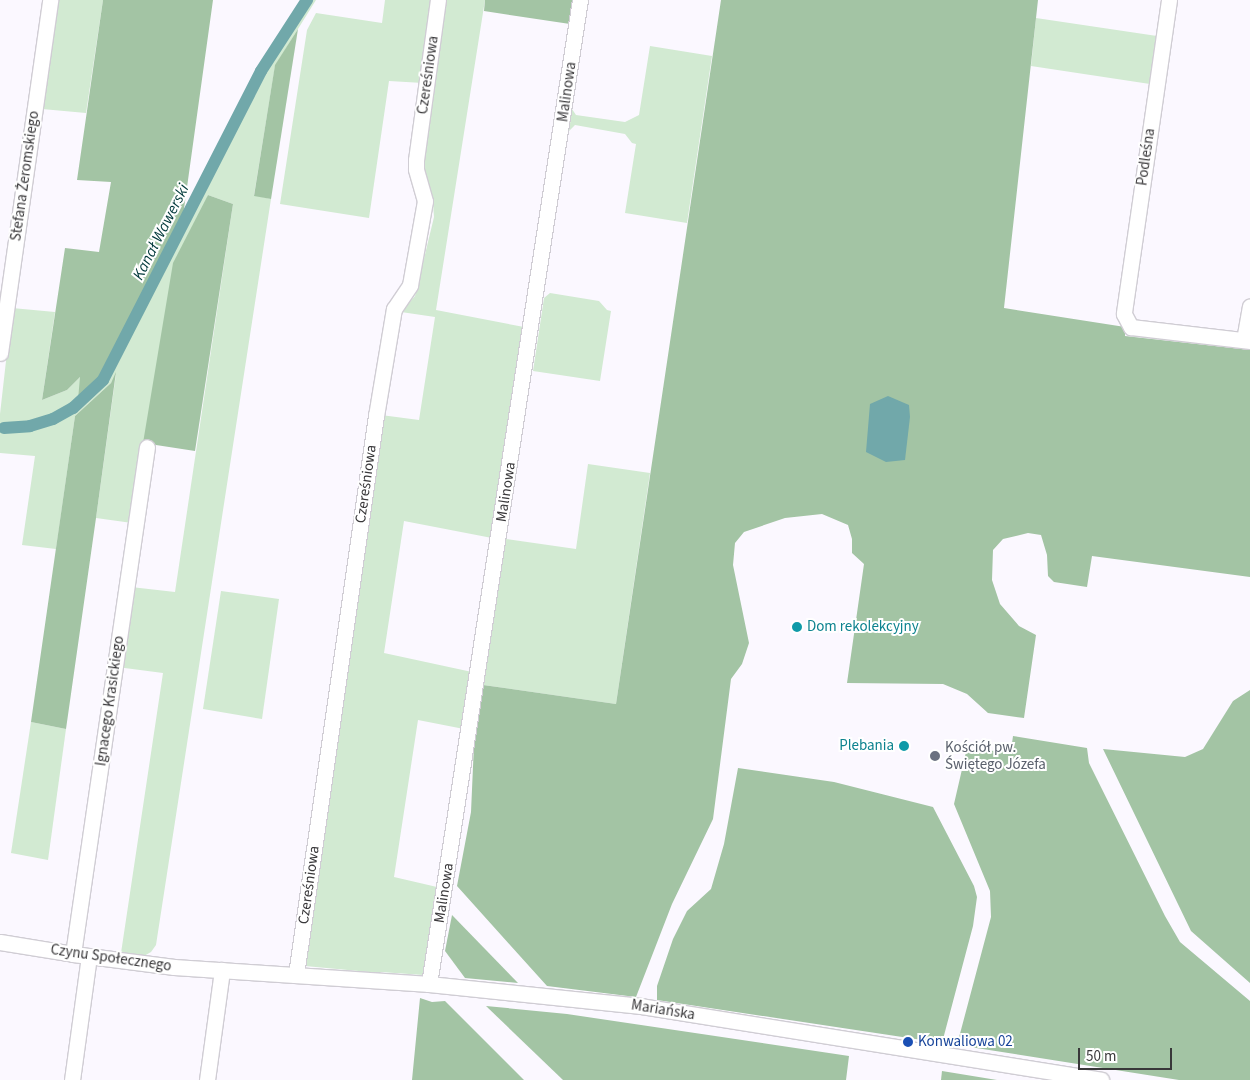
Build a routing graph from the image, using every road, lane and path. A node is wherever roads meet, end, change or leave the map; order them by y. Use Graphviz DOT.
graph roads {
  1 [pos="50,0"];
  2 [pos="438,0"];
  3 [pos="580,0"];
  4 [pos="1169,0"];
  5 [pos="1250,307"];
  6 [pos="1247,341"];
  7 [pos="0,353"];
  8 [pos="147,447"];
  9 [pos="0,942"];
  10 [pos="73,954"];
  11 [pos="89,956"];
  12 [pos="222,970"];
  13 [pos="296,975"];
  14 [pos="429,984"];
  15 [pos="72,1080"];
  16 [pos="207,1080"];
  17 [pos="1101,1080"];
  1 -- 7 [label="street, Stefana Żeromskiego"];
  2 -- 13 [label="street, Czereśniowa"];
  3 -- 14 [label="street, Malinowa"];
  4 -- 6 [label="street, Podleśna"];
  5 -- 6 [label="street"];
  8 -- 10 [label="street, Ignacego Krasickiego"];
  9 -- 10 [label="street, Czynu Społecznego"];
  10 -- 11 [label="street, Czynu Społecznego"];
  11 -- 12 [label="street, Czynu Społecznego"];
  11 -- 15 [label="street"];
  12 -- 13 [label="street, Mariańska"];
  12 -- 16 [label="street"];
  13 -- 14 [label="street, Mariańska"];
  14 -- 17 [label="street, Mariańska"];
}
